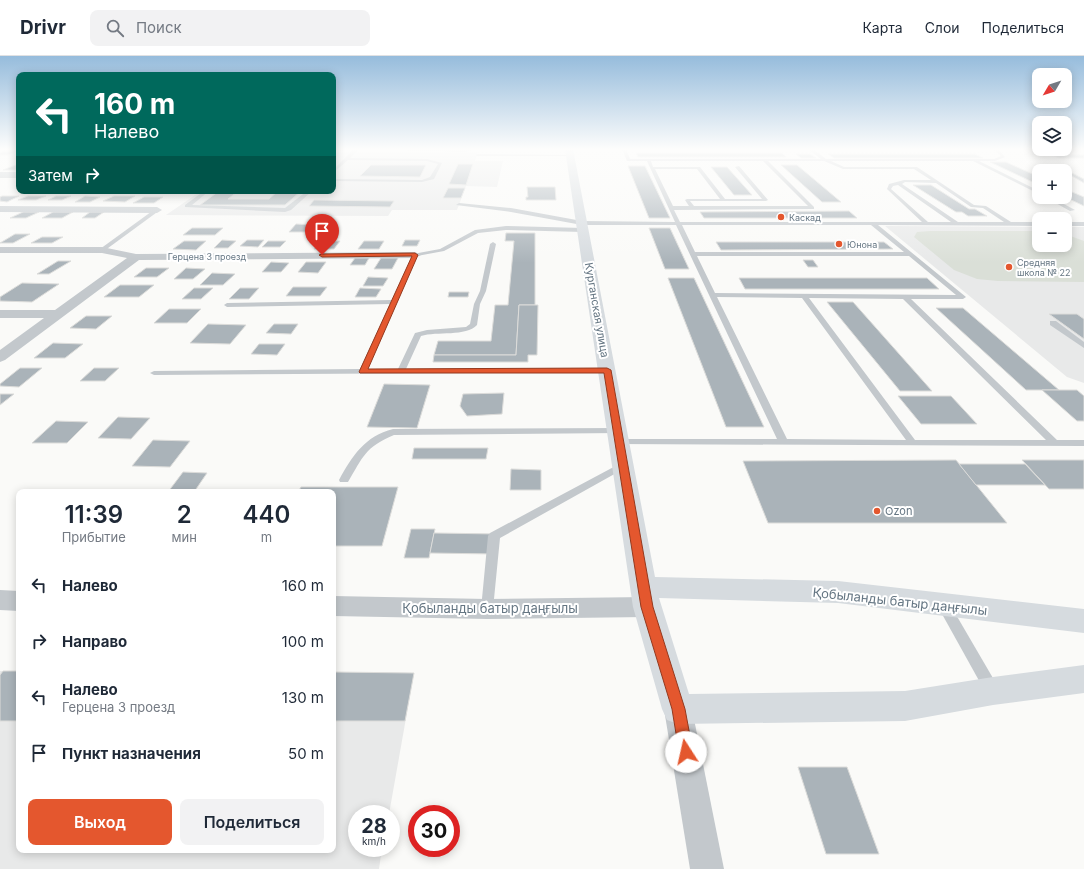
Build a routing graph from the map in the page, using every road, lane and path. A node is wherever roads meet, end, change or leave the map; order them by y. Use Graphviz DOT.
graph roads {
  1 [pos="576,187"];
  2 [pos="661,187"];
  3 [pos="713,187"];
  4 [pos="755,187"];
  5 [pos="791,187"];
  6 [pos="890,187"];
  7 [pos="903,187"];
  8 [pos="944,187"];
  9 [pos="203,194"];
  10 [pos="306,194"];
  11 [pos="724,200"];
  12 [pos="1060,204"];
  13 [pos="459,205"];
  14 [pos="671,208"];
  15 [pos="692,208"];
  16 [pos="0,209"];
  17 [pos="158,210"];
  18 [pos="1072,210"];
  19 [pos="678,223"];
  20 [pos="873,224"];
  21 [pos="927,224"];
  22 [pos="957,224"];
  23 [pos="1010,224"];
  24 [pos="1032,224"];
  25 [pos="1072,224"];
  26 [pos="1084,224"];
  27 [pos="583,227"];
  28 [pos="493,244"];
  29 [pos="0,250"];
  30 [pos="102,250"];
  31 [pos="693,254"];
  32 [pos="910,254"];
  33 [pos="415,255"];
  34 [pos="136,256"];
  35 [pos="712,295"];
  36 [pos="804,296"];
  37 [pos="904,297"];
  38 [pos="394,302"];
  39 [pos="227,305"];
  40 [pos="0,314"];
  41 [pos="59,314"];
  42 [pos="1053,322"];
  43 [pos="1084,346"];
  44 [pos="0,357"];
  45 [pos="607,370"];
  46 [pos="401,371"];
  47 [pos="363,372"];
  48 [pos="154,373"];
  49 [pos="618,436"];
  50 [pos="783,442"];
  51 [pos="914,443"];
  52 [pos="1055,443"];
  53 [pos="1084,443"];
  54 [pos="623,465"];
  55 [pos="344,480"];
  56 [pos="646,597"];
  57 [pos="0,600"];
  58 [pos="16,601"];
  59 [pos="943,605"];
  60 [pos="336,606"];
  61 [pos="487,609"];
  62 [pos="1084,621"];
  63 [pos="1084,680"];
  64 [pos="993,691"];
  65 [pos="678,709"];
  66 [pos="707,869"];
  1 -- 27 [label="street, Курганская улица"];
  2 -- 14 [label="lane"];
  3 -- 11 [label="lane"];
  4 -- 11 [label="lane"];
  5 -- 15 [label="lane"];
  6 -- 21 [label="lane"];
  7 -- 22 [label="lane"];
  8 -- 23 [label="lane"];
  9 -- 10 [label="lane"];
  11 -- 15 [label="lane"];
  12 -- 18 [label="lane"];
  13 -- 27 [label="lane"];
  14 -- 15 [label="lane"];
  14 -- 19 [label="lane"];
  16 -- 17 [label="street"];
  17 -- 30 [label="lane"];
  19 -- 20 [label="lane"];
  19 -- 27 [label="lane"];
  19 -- 31 [label="lane"];
  20 -- 21 [label="lane"];
  20 -- 32 [label="lane"];
  21 -- 22 [label="lane"];
  22 -- 23 [label="lane"];
  23 -- 24 [label="lane"];
  25 -- 26 [label="lane"];
  27 -- 33 [label="lane"];
  27 -- 45 [label="street, Курганская улица"];
  28 -- 46 [label="lane"];
  29 -- 30 [label="street, Герцена 3 проезд"];
  30 -- 34 [label="street, Герцена 3 проезд"];
  31 -- 32 [label="lane"];
  31 -- 35 [label="lane"];
  32 -- 37 [label="lane"];
  33 -- 34 [label="street, Герцена 3 проезд"];
  33 -- 38 [label="lane"];
  34 -- 41 [label="street"];
  35 -- 36 [label="lane"];
  35 -- 50 [label="lane"];
  36 -- 37 [label="lane"];
  36 -- 51 [label="lane"];
  37 -- 52 [label="lane"];
  38 -- 39 [label="lane"];
  38 -- 47 [label="lane"];
  40 -- 41 [label="street"];
  41 -- 44 [label="street"];
  42 -- 43 [label="lane"];
  45 -- 46 [label="lane"];
  45 -- 49 [label="street, Курганская улица"];
  46 -- 47 [label="lane"];
  47 -- 48 [label="lane"];
  49 -- 50 [label="lane"];
  49 -- 54 [label="street, Курганская улица"];
  49 -- 55 [label="lane"];
  50 -- 51 [label="lane"];
  51 -- 52 [label="lane"];
  52 -- 53 [label="lane"];
  54 -- 56 [label="street, Курганская улица"];
  54 -- 61 [label="lane"];
  56 -- 59 [label="street, Қобыланды батыр даңғылы"];
  56 -- 61 [label="street, Қобыланды батыр даңғылы"];
  56 -- 65 [label="street, Курганская улица"];
  57 -- 58 [label="street"];
  59 -- 62 [label="street, Қобыланды батыр даңғылы"];
  59 -- 64 [label="lane"];
  60 -- 61 [label="street, Қобыланды батыр даңғылы"];
  63 -- 64 [label="street"];
  64 -- 65 [label="street"];
  65 -- 66 [label="street, Курганская улица"];
}
